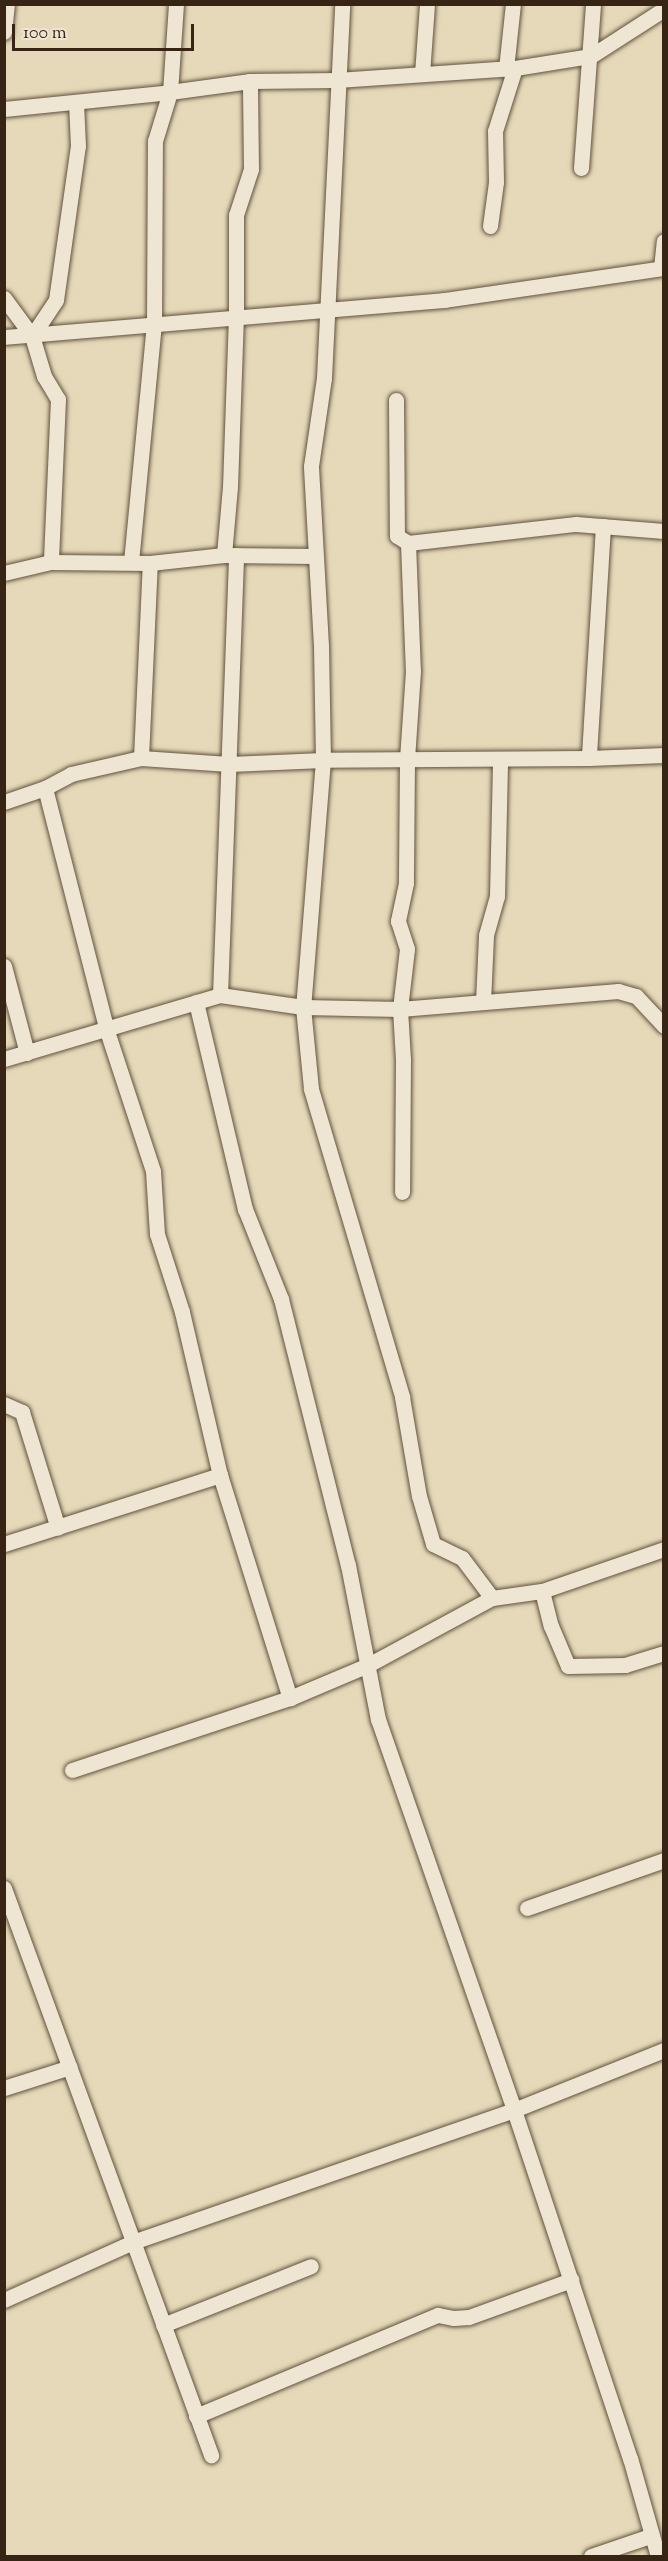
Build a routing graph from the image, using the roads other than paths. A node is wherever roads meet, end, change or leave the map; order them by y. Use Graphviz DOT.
graph roads {
  1 [pos="7,4"];
  2 [pos="176,4"];
  3 [pos="342,4"];
  4 [pos="427,4"];
  5 [pos="513,4"];
  6 [pos="593,4"];
  7 [pos="663,9"];
  8 [pos="4,32"];
  9 [pos="591,56"];
  10 [pos="510,68"];
  11 [pos="422,74"];
  12 [pos="337,80"];
  13 [pos="250,81"];
  14 [pos="170,92"];
  15 [pos="76,102"];
  16 [pos="4,109"];
  17 [pos="581,168"];
  18 [pos="490,226"];
  19 [pos="663,242"];
  20 [pos="662,268"];
  21 [pos="4,298"];
  22 [pos="327,310"];
  23 [pos="236,316"];
  24 [pos="154,323"];
  25 [pos="32,336"];
  26 [pos="4,337"];
  27 [pos="396,400"];
  28 [pos="603,526"];
  29 [pos="663,531"];
  30 [pos="408,543"];
  31 [pos="230,555"];
  32 [pos="315,556"];
  33 [pos="51,562"];
  34 [pos="131,562"];
  35 [pos="150,563"];
  36 [pos="4,573"];
  37 [pos="663,755"];
  38 [pos="141,758"];
  39 [pos="589,758"];
  40 [pos="322,760"];
  41 [pos="407,760"];
  42 [pos="500,760"];
  43 [pos="229,764"];
  44 [pos="45,788"];
  45 [pos="4,801"];
  46 [pos="4,966"];
  47 [pos="220,995"];
  48 [pos="196,1002"];
  49 [pos="483,1002"];
  50 [pos="303,1007"];
  51 [pos="400,1009"];
  52 [pos="663,1026"];
  53 [pos="107,1031"];
  54 [pos="27,1053"];
  55 [pos="4,1059"];
  56 [pos="402,1192"];
  57 [pos="4,1404"];
  58 [pos="220,1475"];
  59 [pos="58,1528"];
  60 [pos="4,1544"];
  61 [pos="663,1549"];
  62 [pos="542,1591"];
  63 [pos="492,1598"];
  64 [pos="663,1653"];
  65 [pos="368,1665"];
  66 [pos="290,1698"];
  67 [pos="72,1770"];
  68 [pos="663,1860"];
  69 [pos="4,1888"];
  70 [pos="527,1908"];
  71 [pos="663,2050"];
  72 [pos="70,2067"];
  73 [pos="4,2088"];
  74 [pos="514,2110"];
  75 [pos="133,2242"];
  76 [pos="311,2266"];
  77 [pos="571,2280"];
  78 [pos="4,2300"];
  79 [pos="163,2325"];
  80 [pos="196,2416"];
  81 [pos="211,2455"];
  82 [pos="650,2536"];
  83 [pos="591,2556"];
  84 [pos="658,2556"];
  1 -- 8 [label="street"];
  2 -- 14 [label="street"];
  3 -- 12 [label="street"];
  4 -- 11 [label="street"];
  5 -- 10 [label="street"];
  6 -- 9 [label="street"];
  7 -- 9 [label="street"];
  9 -- 10 [label="street"];
  9 -- 17 [label="street"];
  10 -- 11 [label="street"];
  10 -- 18 [label="street"];
  11 -- 12 [label="street"];
  12 -- 13 [label="street"];
  12 -- 22 [label="street"];
  13 -- 14 [label="street"];
  13 -- 23 [label="street"];
  14 -- 15 [label="street"];
  14 -- 24 [label="street"];
  15 -- 16 [label="street"];
  15 -- 25 [label="street"];
  19 -- 20 [label="street"];
  20 -- 22 [label="street"];
  21 -- 25 [label="street"];
  22 -- 23 [label="street"];
  22 -- 32 [label="street"];
  23 -- 24 [label="street"];
  23 -- 31 [label="street"];
  24 -- 25 [label="street"];
  24 -- 34 [label="street"];
  25 -- 26 [label="street"];
  25 -- 33 [label="street"];
  27 -- 30 [label="street"];
  28 -- 29 [label="street"];
  28 -- 30 [label="street"];
  28 -- 39 [label="street"];
  30 -- 41 [label="street"];
  31 -- 32 [label="street"];
  31 -- 35 [label="street"];
  31 -- 43 [label="street"];
  32 -- 40 [label="street"];
  33 -- 34 [label="street"];
  33 -- 36 [label="street"];
  34 -- 35 [label="street"];
  35 -- 38 [label="street"];
  37 -- 39 [label="street"];
  38 -- 43 [label="street"];
  38 -- 44 [label="street"];
  39 -- 42 [label="street"];
  40 -- 41 [label="street"];
  40 -- 43 [label="street"];
  40 -- 50 [label="street"];
  41 -- 42 [label="street"];
  41 -- 51 [label="street"];
  42 -- 49 [label="street"];
  43 -- 47 [label="street"];
  44 -- 45 [label="street"];
  44 -- 53 [label="street"];
  46 -- 54 [label="street"];
  47 -- 48 [label="street"];
  47 -- 50 [label="street"];
  48 -- 53 [label="street"];
  48 -- 65 [label="street"];
  49 -- 51 [label="street"];
  49 -- 52 [label="street"];
  50 -- 51 [label="street"];
  50 -- 63 [label="street"];
  51 -- 56 [label="street"];
  53 -- 54 [label="street"];
  53 -- 58 [label="street"];
  54 -- 55 [label="street"];
  57 -- 59 [label="street"];
  58 -- 59 [label="street"];
  58 -- 66 [label="street"];
  59 -- 60 [label="street"];
  61 -- 62 [label="street"];
  62 -- 63 [label="street"];
  62 -- 64 [label="street"];
  63 -- 65 [label="street"];
  65 -- 66 [label="street"];
  65 -- 74 [label="street"];
  66 -- 67 [label="street"];
  68 -- 70 [label="street"];
  69 -- 72 [label="street"];
  71 -- 74 [label="street"];
  72 -- 73 [label="street"];
  72 -- 75 [label="street"];
  74 -- 75 [label="street"];
  74 -- 77 [label="street"];
  75 -- 78 [label="street"];
  75 -- 79 [label="street"];
  76 -- 79 [label="street"];
  77 -- 80 [label="street"];
  77 -- 82 [label="street"];
  79 -- 80 [label="street"];
  80 -- 81 [label="street"];
  82 -- 83 [label="street"];
  82 -- 84 [label="street"];
}
